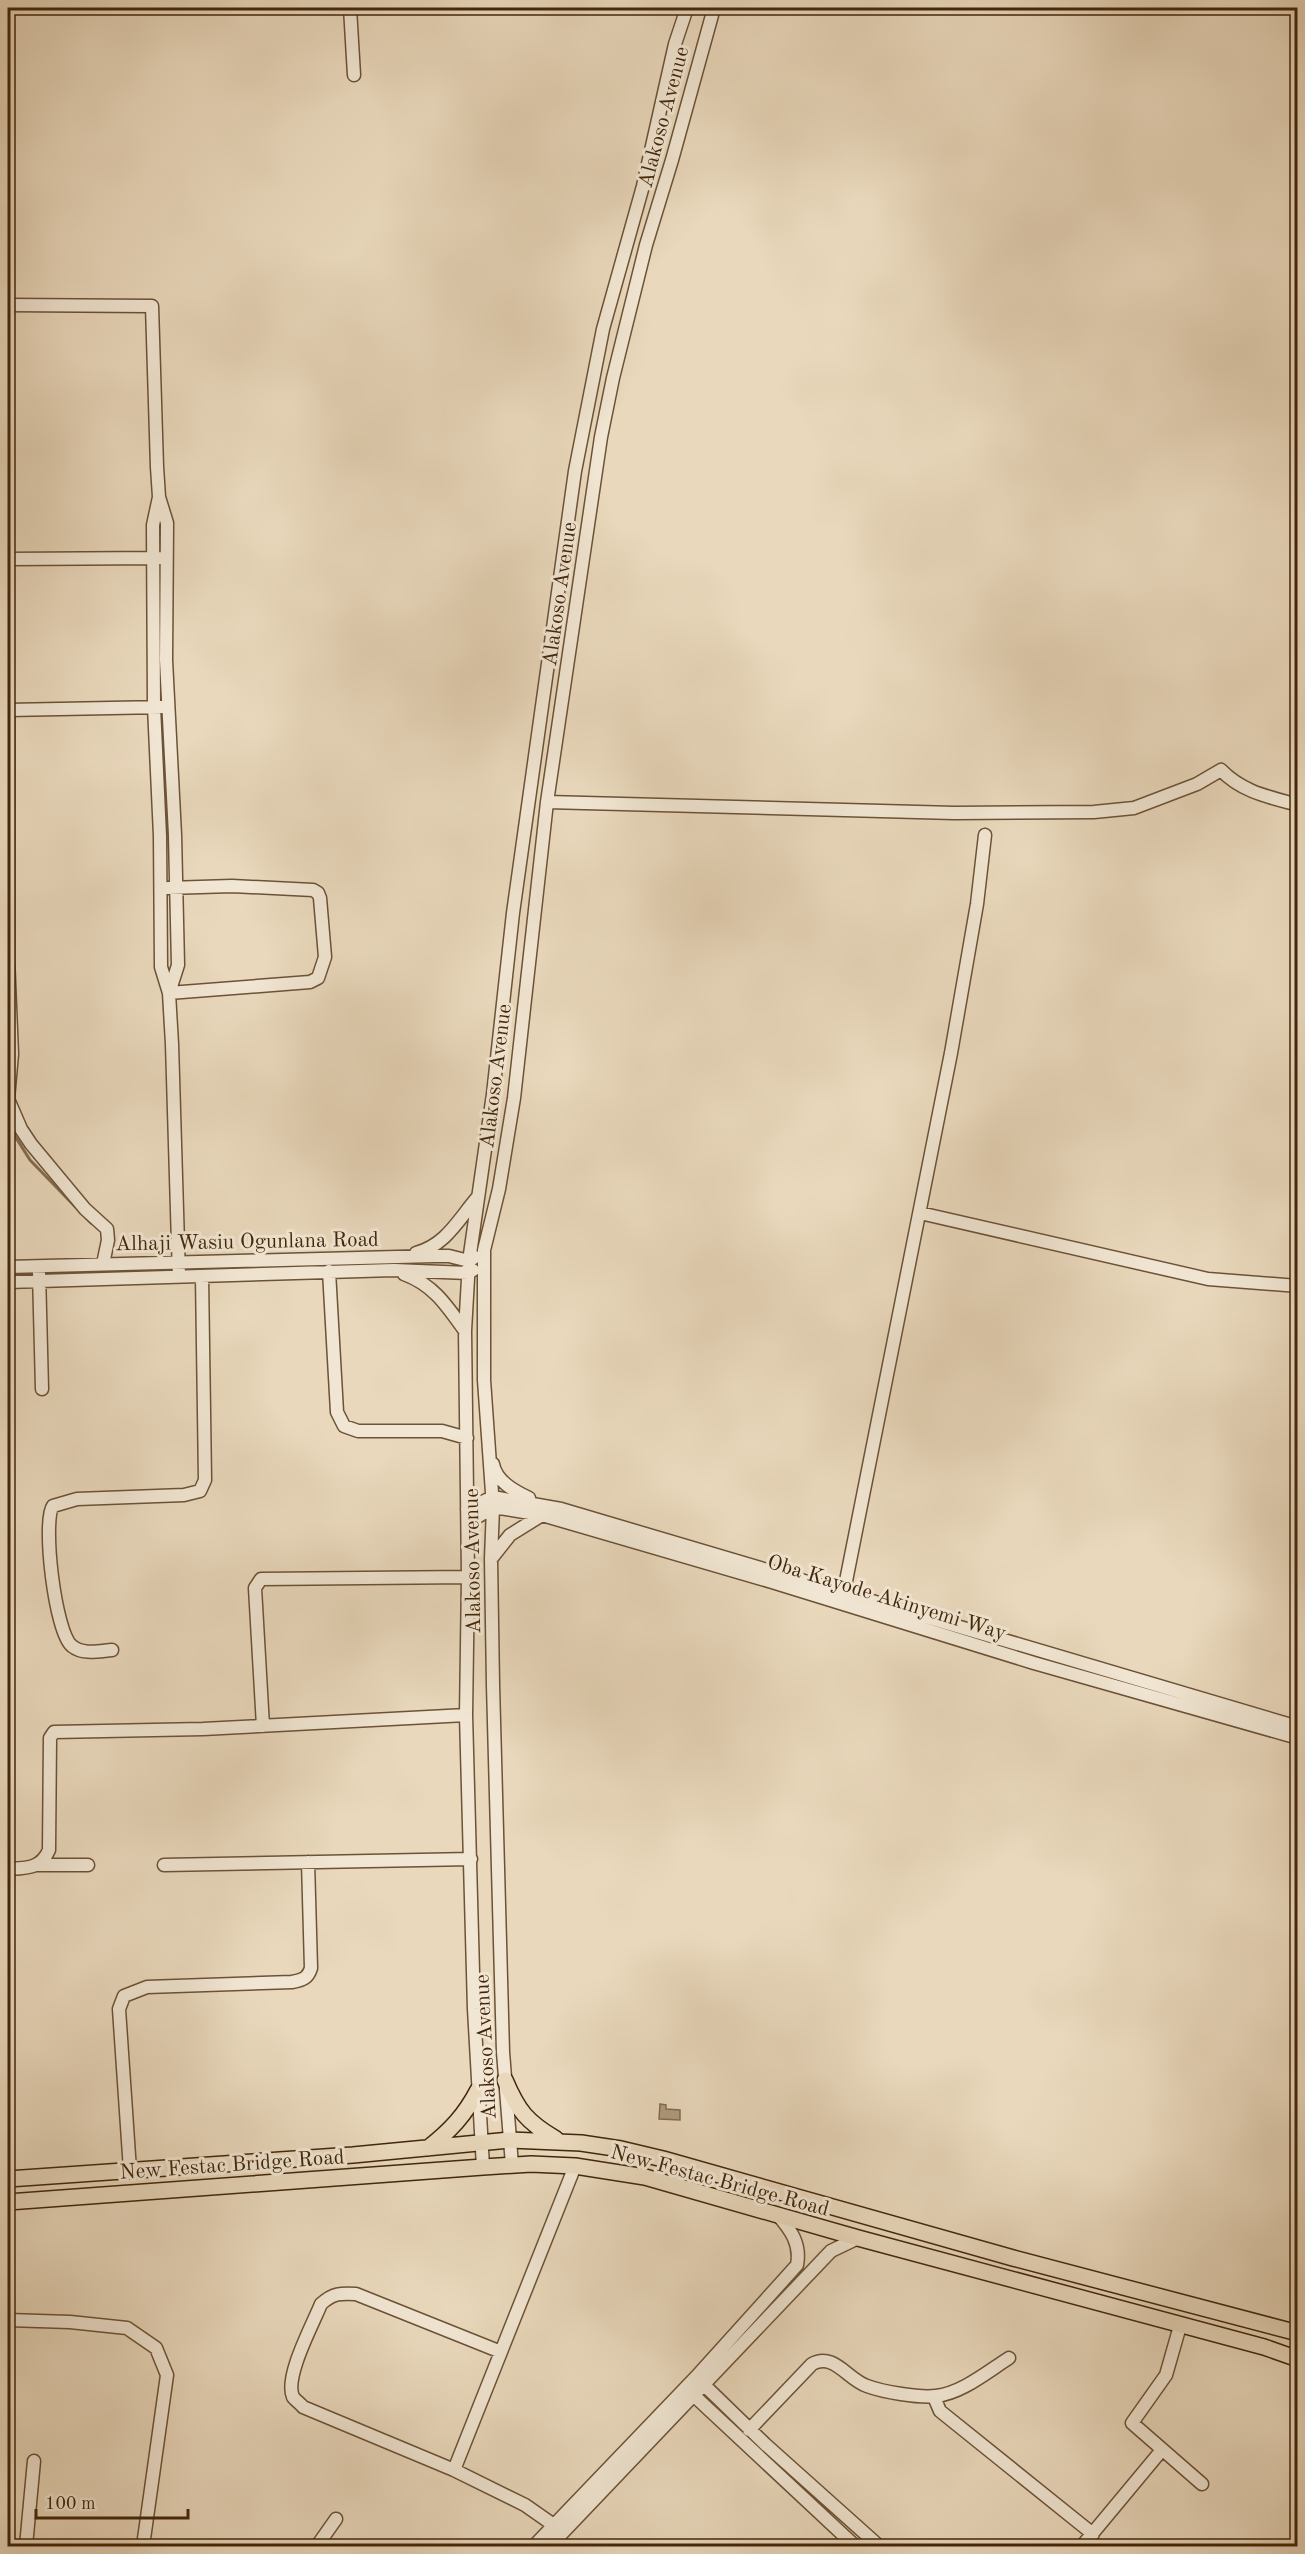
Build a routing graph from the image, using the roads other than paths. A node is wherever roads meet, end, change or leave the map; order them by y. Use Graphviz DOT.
graph roads {
  1 [pos="350,8"];
  2 [pos="687,8"];
  3 [pos="714,8"];
  4 [pos="354,75"];
  5 [pos="643,186"];
  6 [pos="664,188"];
  7 [pos="8,305"];
  8 [pos="159,497"];
  9 [pos="167,557"];
  10 [pos="154,558"];
  11 [pos="8,559"];
  12 [pos="154,707"];
  13 [pos="168,707"];
  14 [pos="8,710"];
  15 [pos="547,802"];
  16 [pos="1298,805"];
  17 [pos="985,835"];
  18 [pos="160,888"];
  19 [pos="175,888"];
  20 [pos="169,993"];
  21 [pos="478,1197"];
  22 [pos="920,1213"];
  23 [pos="484,1250"];
  24 [pos="401,1257"];
  25 [pos="178,1262"];
  26 [pos="103,1264"];
  27 [pos="484,1264"];
  28 [pos="39,1266"];
  29 [pos="468,1267"];
  30 [pos="8,1268"];
  31 [pos="394,1270"];
  32 [pos="329,1271"];
  33 [pos="178,1277"];
  34 [pos="202,1277"];
  35 [pos="39,1281"];
  36 [pos="8,1282"];
  37 [pos="1298,1286"];
  38 [pos="465,1331"];
  39 [pos="42,1389"];
  40 [pos="487,1431"];
  41 [pos="467,1438"];
  42 [pos="493,1502"];
  43 [pos="467,1509"];
  44 [pos="546,1511"];
  45 [pos="468,1523"];
  46 [pos="491,1559"];
  47 [pos="468,1577"];
  48 [pos="844,1591"];
  49 [pos="112,1650"];
  50 [pos="466,1715"];
  51 [pos="263,1726"];
  52 [pos="1298,1727"];
  53 [pos="1298,1738"];
  54 [pos="471,1859"];
  55 [pos="308,1862"];
  56 [pos="39,1865"];
  57 [pos="88,1865"];
  58 [pos="164,1865"];
  59 [pos="8,1869"];
  60 [pos="505,2080"];
  61 [pos="478,2090"];
  62 [pos="510,2140"];
  63 [pos="558,2141"];
  64 [pos="482,2142"];
  65 [pos="428,2148"];
  66 [pos="512,2165"];
  67 [pos="575,2166"];
  68 [pos="187,2167"];
  69 [pos="483,2167"];
  70 [pos="130,2170"];
  71 [pos="8,2180"];
  72 [pos="187,2188"];
  73 [pos="8,2202"];
  74 [pos="777,2213"];
  75 [pos="858,2238"];
  76 [pos="1099,2281"];
  77 [pos="1092,2301"];
  78 [pos="8,2320"];
  79 [pos="1180,2326"];
  80 [pos="1298,2332"];
  81 [pos="1298,2341"];
  82 [pos="501,2352"];
  83 [pos="1298,2352"];
  84 [pos="1009,2358"];
  85 [pos="1298,2359"];
  86 [pos="700,2381"];
  87 [pos="688,2391"];
  88 [pos="934,2397"];
  89 [pos="749,2430"];
  90 [pos="1161,2451"];
  91 [pos="34,2461"];
  92 [pos="454,2470"];
  93 [pos="1202,2484"];
  94 [pos="336,2518"];
  95 [pos="555,2526"];
  96 [pos="1092,2534"];
  97 [pos="26,2547"];
  98 [pos="143,2547"];
  99 [pos="317,2547"];
  100 [pos="534,2547"];
  101 [pos="550,2547"];
  102 [pos="855,2547"];
  103 [pos="879,2547"];
  104 [pos="1082,2547"];
  1 -- 4 [label="street"];
  2 -- 5 [label="street, Alakoso Avenue"];
  3 -- 6 [label="street, Alakoso Avenue"];
  5 -- 6 [label="street"];
  5 -- 21 [label="street, Alakoso Avenue"];
  6 -- 15 [label="street, Alakoso Avenue"];
  7 -- 8 [label="street"];
  8 -- 9 [label="street"];
  8 -- 10 [label="street"];
  9 -- 10 [label="street"];
  9 -- 13 [label="street"];
  10 -- 11 [label="street"];
  10 -- 12 [label="street"];
  12 -- 13 [label="street"];
  12 -- 14 [label="street"];
  12 -- 18 [label="street"];
  13 -- 19 [label="street"];
  14 -- 26 [label="street"];
  15 -- 16 [label="street"];
  15 -- 23 [label="street, Alakoso Avenue"];
  17 -- 22 [label="street"];
  18 -- 19 [label="street"];
  18 -- 20 [label="street"];
  19 -- 20 [label="street"];
  19 -- 20 [label="street"];
  20 -- 25 [label="street"];
  21 -- 24 [label="street"];
  21 -- 29 [label="street, Alakoso Avenue"];
  22 -- 37 [label="street"];
  22 -- 48 [label="street"];
  23 -- 27 [label="street, Alakoso Avenue"];
  23 -- 29 [label="street"];
  24 -- 25 [label="street, Alhaji Wasiu Ogunlana Road"];
  24 -- 29 [label="street, Alhaji Wasiu Ogunlana Road"];
  25 -- 26 [label="street, Alhaji Wasiu Ogunlana Road"];
  25 -- 33 [label="street"];
  26 -- 28 [label="street, Alhaji Wasiu Ogunlana Road"];
  27 -- 29 [label="street"];
  27 -- 40 [label="street, Alakoso Avenue"];
  28 -- 30 [label="street, Alhaji Wasiu Ogunlana Road"];
  28 -- 35 [label="street"];
  29 -- 31 [label="street, Alhaji Wasiu Ogunlana Road"];
  29 -- 38 [label="street, Alakoso Avenue"];
  31 -- 32 [label="street, Alhaji Wasiu Ogunlana Road"];
  31 -- 38 [label="street"];
  32 -- 34 [label="street, Alhaji Wasiu Ogunlana Road"];
  32 -- 41 [label="street"];
  33 -- 34 [label="street, Alhaji Wasiu Ogunlana Road"];
  33 -- 35 [label="street, Alhaji Wasiu Ogunlana Road"];
  34 -- 49 [label="street"];
  35 -- 36 [label="street, Alhaji Wasiu Ogunlana Road"];
  35 -- 39 [label="street"];
  38 -- 41 [label="street, Alakoso Avenue"];
  40 -- 42 [label="street, Alakoso Avenue"];
  40 -- 44 [label="street"];
  41 -- 43 [label="street, Alakoso Avenue"];
  42 -- 43 [label="street"];
  42 -- 44 [label="street, Oba Kayode Akinyemi Way"];
  42 -- 45 [label="street"];
  42 -- 46 [label="street, Alakoso Avenue"];
  43 -- 45 [label="street, Alakoso Avenue"];
  44 -- 46 [label="street"];
  44 -- 48 [label="street, Oba Kayode Akinyemi Way"];
  44 -- 53 [label="street, Oba Kayode Akinyemi Way"];
  45 -- 47 [label="street, Alakoso Avenue"];
  46 -- 60 [label="street, Alakoso Avenue"];
  47 -- 50 [label="street, Alakoso Avenue"];
  47 -- 51 [label="street"];
  48 -- 52 [label="street, Oba Kayode Akinyemi Way"];
  50 -- 51 [label="street"];
  50 -- 54 [label="street, Alakoso Avenue"];
  51 -- 56 [label="street"];
  54 -- 55 [label="street"];
  54 -- 61 [label="street, Alakoso Avenue"];
  55 -- 58 [label="street"];
  55 -- 70 [label="street"];
  56 -- 57 [label="street"];
  56 -- 59 [label="street"];
  60 -- 62 [label="street, Alakoso Avenue"];
  60 -- 63 [label="main road"];
  61 -- 64 [label="street, Alakoso Avenue"];
  61 -- 65 [label="main road"];
  62 -- 63 [label="main road"];
  62 -- 64 [label="main road"];
  62 -- 66 [label="street, Alakoso Avenue"];
  63 -- 76 [label="main road"];
  64 -- 65 [label="main road"];
  64 -- 69 [label="street, Alakoso Avenue"];
  65 -- 68 [label="main road"];
  66 -- 67 [label="main road, New Festac Bridge Road"];
  66 -- 69 [label="main road, New Festac Bridge Road"];
  67 -- 74 [label="main road, New Festac Bridge Road"];
  67 -- 82 [label="street"];
  68 -- 70 [label="main road"];
  68 -- 72 [label="main road"];
  69 -- 72 [label="main road, New Festac Bridge Road"];
  70 -- 71 [label="main road"];
  72 -- 73 [label="main road, New Festac Bridge Road"];
  74 -- 75 [label="main road, New Festac Bridge Road"];
  74 -- 86 [label="street"];
  75 -- 77 [label="main road, New Festac Bridge Road"];
  75 -- 86 [label="street"];
  76 -- 80 [label="main road"];
  76 -- 81 [label="main road"];
  77 -- 79 [label="main road, New Festac Bridge Road"];
  77 -- 83 [label="main road"];
  78 -- 98 [label="street"];
  79 -- 85 [label="main road, New Festac Bridge Road"];
  79 -- 90 [label="street"];
  82 -- 92 [label="street"];
  82 -- 92 [label="street"];
  84 -- 88 [label="street"];
  86 -- 87 [label="street"];
  86 -- 89 [label="street"];
  87 -- 95 [label="street"];
  87 -- 101 [label="street"];
  87 -- 102 [label="street"];
  88 -- 89 [label="street"];
  88 -- 96 [label="street"];
  89 -- 103 [label="street"];
  90 -- 93 [label="street"];
  90 -- 96 [label="street"];
  91 -- 97 [label="street"];
  92 -- 95 [label="street"];
  94 -- 99 [label="street"];
  95 -- 100 [label="street"];
  96 -- 104 [label="street"];
}
